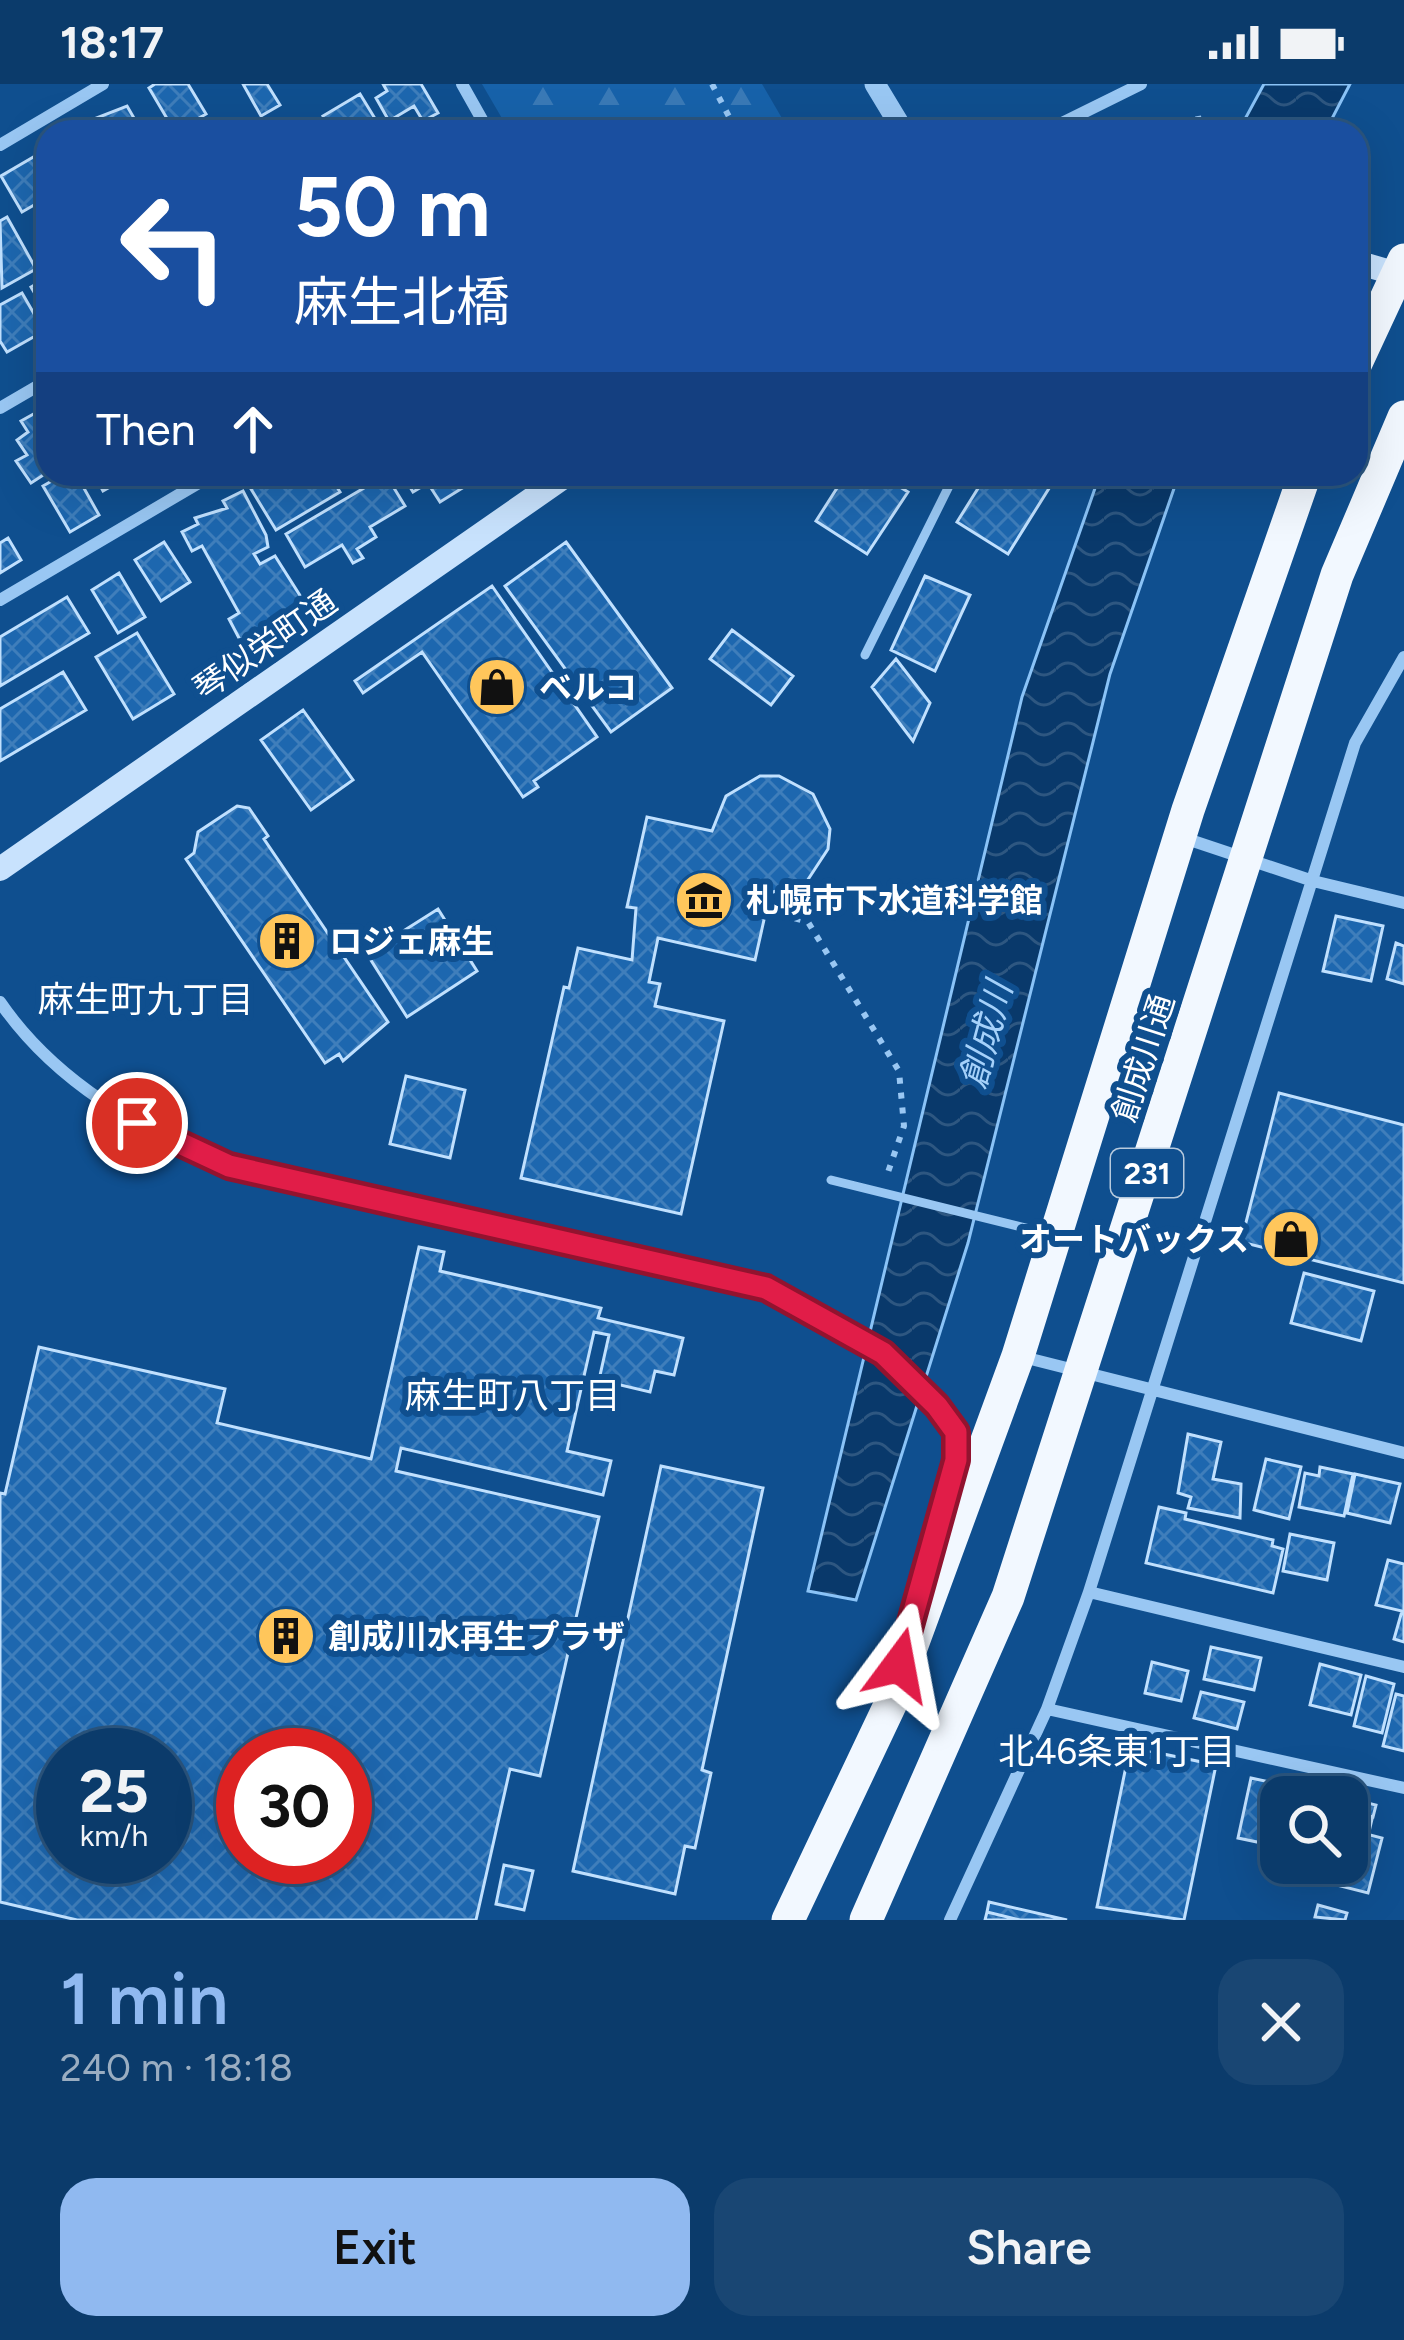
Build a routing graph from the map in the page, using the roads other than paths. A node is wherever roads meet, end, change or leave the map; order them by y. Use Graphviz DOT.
graph roads {
  1 [pos="103,84"];
  2 [pos="462,84"];
  3 [pos="1141,84"];
  4 [pos="883,88"];
  5 [pos="42,120"];
  6 [pos="483,120"];
  7 [pos="898,120"];
  8 [pos="1068,120"];
  9 [pos="36,124"];
  10 [pos="0,145"];
  11 [pos="1368,264"];
  12 [pos="1402,270"];
  13 [pos="1368,339"];
  14 [pos="36,387"];
  15 [pos="0,408"];
  16 [pos="1404,416"];
  17 [pos="189,486"];
  18 [pos="551,486"];
  19 [pos="949,486"];
  20 [pos="1301,486"];
  21 [pos="0,600"];
  22 [pos="865,655"];
  23 [pos="1404,657"];
  24 [pos="1180,836"];
  25 [pos="1248,859"];
  26 [pos="0,869"];
  27 [pos="1313,881"];
  28 [pos="1404,903"];
  29 [pos="0,1002"];
  30 [pos="831,1180"];
  31 [pos="1055,1235"];
  32 [pos="1018,1356"];
  33 [pos="1083,1373"];
  34 [pos="1156,1392"];
  35 [pos="1404,1453"];
  36 [pos="1089,1592"];
  37 [pos="1404,1667"];
  38 [pos="890,1706"];
  39 [pos="1047,1709"];
  40 [pos="1404,1788"];
  41 [pos="788,1920"];
  42 [pos="866,1920"];
  43 [pos="950,1920"];
  1 -- 5 [label="street"];
  2 -- 6 [label="street"];
  3 -- 8 [label="street"];
  4 -- 7 [label="street"];
  9 -- 10 [label="street"];
  11 -- 12 [label="main road"];
  12 -- 13 [label="highway"];
  14 -- 15 [label="street"];
  16 -- 25 [label="highway, 創成川通 / 231"];
  17 -- 21 [label="street"];
  18 -- 26 [label="main road, 琴似栄町通"];
  19 -- 22 [label="lane"];
  20 -- 24 [label="highway, 創成川通 / 231"];
  23 -- 27 [label="street"];
  24 -- 25 [label="street"];
  24 -- 31 [label="highway, 創成川通 / 231"];
  25 -- 27 [label="street"];
  25 -- 33 [label="highway, 創成川通 / 231"];
  27 -- 28 [label="street"];
  27 -- 34 [label="street"];
  29 -- 38 [label="street"];
  30 -- 31 [label="lane"];
  31 -- 32 [label="highway, 創成川通 / 231"];
  32 -- 33 [label="street"];
  32 -- 38 [label="highway, 創成川通 / 231"];
  33 -- 34 [label="street"];
  33 -- 42 [label="highway, 創成川通 / 231"];
  34 -- 35 [label="street"];
  34 -- 36 [label="street"];
  36 -- 37 [label="street"];
  36 -- 39 [label="street"];
  38 -- 41 [label="highway, 創成川通 / 231"];
  39 -- 40 [label="street"];
  39 -- 43 [label="street"];
}
